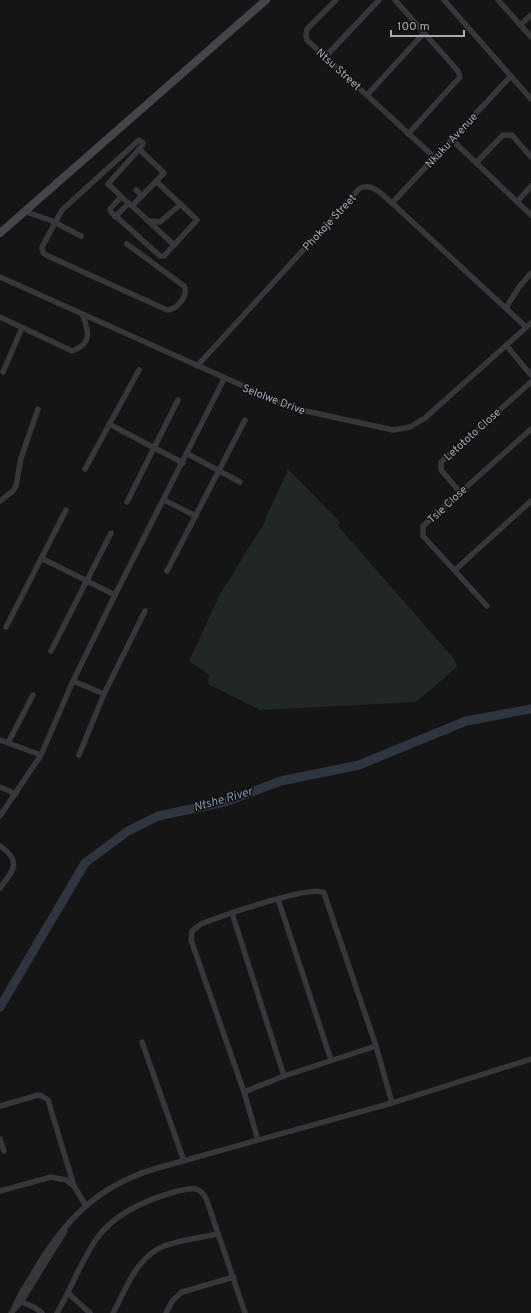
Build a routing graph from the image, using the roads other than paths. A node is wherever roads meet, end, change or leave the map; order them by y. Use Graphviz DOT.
graph roads {
  1 [pos="266,0"];
  2 [pos="336,0"];
  3 [pos="379,0"];
  4 [pos="396,0"];
  5 [pos="444,0"];
  6 [pos="498,0"];
  7 [pos="531,15"];
  8 [pos="520,25"];
  9 [pos="424,33"];
  10 [pos="531,37"];
  11 [pos="325,57"];
  12 [pos="511,76"];
  13 [pos="367,95"];
  14 [pos="531,99"];
  15 [pos="408,134"];
  16 [pos="451,139"];
  17 [pos="139,149"];
  18 [pos="434,157"];
  19 [pos="531,157"];
  20 [pos="119,158"];
  21 [pos="476,163"];
  22 [pos="126,165"];
  23 [pos="100,177"];
  24 [pos="156,180"];
  25 [pos="108,184"];
  26 [pos="531,186"];
  27 [pos="136,190"];
  28 [pos="142,196"];
  29 [pos="121,197"];
  30 [pos="517,202"];
  31 [pos="392,203"];
  32 [pos="130,204"];
  33 [pos="181,204"];
  34 [pos="23,211"];
  35 [pos="531,215"];
  36 [pos="115,217"];
  37 [pos="148,221"];
  38 [pos="55,224"];
  39 [pos="0,233"];
  40 [pos="81,236"];
  41 [pos="127,244"];
  42 [pos="174,245"];
  43 [pos="531,273"];
  44 [pos="0,277"];
  45 [pos="506,308"];
  46 [pos="83,316"];
  47 [pos="0,317"];
  48 [pos="529,325"];
  49 [pos="22,328"];
  50 [pos="506,345"];
  51 [pos="197,366"];
  52 [pos="139,370"];
  53 [pos="3,372"];
  54 [pos="531,375"];
  55 [pos="224,379"];
  56 [pos="531,382"];
  57 [pos="178,400"];
  58 [pos="38,409"];
  59 [pos="244,420"];
  60 [pos="109,424"];
  61 [pos="531,430"];
  62 [pos="154,448"];
  63 [pos="188,454"];
  64 [pos="183,463"];
  65 [pos="85,469"];
  66 [pos="218,470"];
  67 [pos="240,482"];
  68 [pos="460,492"];
  69 [pos="164,500"];
  70 [pos="0,501"];
  71 [pos="531,501"];
  72 [pos="127,502"];
  73 [pos="66,510"];
  74 [pos="196,516"];
  75 [pos="111,533"];
  76 [pos="41,558"];
  77 [pos="455,570"];
  78 [pos="167,571"];
  79 [pos="86,581"];
  80 [pos="115,595"];
  81 [pos="487,606"];
  82 [pos="146,612"];
  83 [pos="6,627"];
  84 [pos="51,651"];
  85 [pos="73,681"];
  86 [pos="104,694"];
  87 [pos="32,695"];
  88 [pos="0,740"];
  89 [pos="8,743"];
  90 [pos="40,755"];
  91 [pos="79,755"];
  92 [pos="0,787"];
  93 [pos="16,794"];
  94 [pos="0,816"];
  95 [pos="0,846"];
  96 [pos="0,888"];
  97 [pos="278,899"];
  98 [pos="232,913"];
  99 [pos="142,1042"];
  100 [pos="376,1046"];
  101 [pos="531,1058"];
  102 [pos="331,1060"];
  103 [pos="284,1076"];
  104 [pos="244,1092"];
  105 [pos="392,1103"];
  106 [pos="0,1106"];
  107 [pos="0,1139"];
  108 [pos="258,1140"];
  109 [pos="4,1151"];
  110 [pos="184,1160"];
  111 [pos="74,1186"];
  112 [pos="0,1192"];
  113 [pos="86,1206"];
  114 [pos="218,1234"];
  115 [pos="234,1276"];
  116 [pos="68,1293"];
  117 [pos="19,1301"];
  118 [pos="13,1311"];
  119 [pos="41,1313"];
  120 [pos="57,1313"];
  121 [pos="90,1313"];
  122 [pos="113,1313"];
  123 [pos="166,1313"];
  124 [pos="246,1313"];
  1 -- 34 [label="street"];
  2 -- 11 [label="street, Ntsu Street"];
  3 -- 11 [label="street"];
  4 -- 9 [label="street"];
  5 -- 12 [label="street"];
  6 -- 8 [label="street"];
  7 -- 8 [label="street"];
  8 -- 10 [label="street"];
  9 -- 13 [label="street"];
  9 -- 15 [label="street"];
  11 -- 13 [label="street, Ntsu Street"];
  12 -- 14 [label="street"];
  12 -- 16 [label="street, Nkuku Avenue"];
  13 -- 15 [label="street, Ntsu Street"];
  15 -- 18 [label="street, Ntsu Street"];
  16 -- 18 [label="street, Nkuku Avenue"];
  16 -- 21 [label="street"];
  17 -- 20 [label="street"];
  17 -- 22 [label="street"];
  17 -- 24 [label="street"];
  18 -- 31 [label="street, Nkuku Avenue"];
  19 -- 21 [label="street"];
  20 -- 22 [label="street"];
  20 -- 23 [label="street"];
  21 -- 30 [label="street"];
  22 -- 25 [label="street"];
  23 -- 25 [label="street"];
  23 -- 38 [label="street"];
  24 -- 28 [label="street"];
  24 -- 33 [label="street"];
  25 -- 29 [label="street"];
  26 -- 30 [label="street"];
  27 -- 28 [label="street"];
  28 -- 32 [label="street"];
  29 -- 32 [label="street"];
  29 -- 36 [label="street"];
  30 -- 35 [label="street"];
  31 -- 45 [label="street, Phokoje Street"];
  31 -- 51 [label="street, Phokoje Street"];
  32 -- 36 [label="street"];
  32 -- 37 [label="street"];
  33 -- 37 [label="street"];
  33 -- 42 [label="street"];
  34 -- 38 [label="street"];
  34 -- 39 [label="street"];
  36 -- 42 [label="street"];
  37 -- 42 [label="street"];
  38 -- 40 [label="street"];
  38 -- 41 [label="street"];
  43 -- 45 [label="street"];
  44 -- 46 [label="street, Selolwe Drive"];
  45 -- 48 [label="street, Phokoje Street"];
  46 -- 49 [label="street"];
  46 -- 51 [label="street, Selolwe Drive"];
  47 -- 49 [label="street"];
  48 -- 50 [label="street, Selolwe Drive"];
  49 -- 53 [label="street"];
  50 -- 54 [label="street"];
  50 -- 55 [label="street, Selolwe Drive"];
  51 -- 55 [label="street, Selolwe Drive"];
  52 -- 60 [label="street"];
  55 -- 63 [label="street"];
  56 -- 68 [label="street, Letototo Close"];
  57 -- 62 [label="street"];
  58 -- 70 [label="street"];
  59 -- 66 [label="street"];
  60 -- 62 [label="street"];
  60 -- 65 [label="street"];
  61 -- 68 [label="street, Tsie Close"];
  62 -- 64 [label="street"];
  62 -- 72 [label="street"];
  63 -- 64 [label="street"];
  63 -- 66 [label="street"];
  64 -- 69 [label="street"];
  66 -- 67 [label="street"];
  66 -- 74 [label="street"];
  68 -- 77 [label="street, Tsie Close"];
  69 -- 74 [label="street"];
  69 -- 80 [label="street"];
  71 -- 77 [label="street"];
  73 -- 76 [label="street"];
  74 -- 78 [label="street"];
  75 -- 79 [label="street"];
  76 -- 79 [label="street"];
  76 -- 83 [label="street"];
  77 -- 81 [label="street, Tsie Close"];
  79 -- 80 [label="street"];
  79 -- 84 [label="street"];
  80 -- 85 [label="street"];
  82 -- 86 [label="street"];
  85 -- 86 [label="street"];
  85 -- 90 [label="street"];
  86 -- 91 [label="street"];
  87 -- 89 [label="street"];
  88 -- 89 [label="street"];
  89 -- 90 [label="street"];
  90 -- 93 [label="street"];
  92 -- 93 [label="street"];
  93 -- 94 [label="street"];
  95 -- 96 [label="street"];
  97 -- 98 [label="street"];
  97 -- 100 [label="street"];
  97 -- 102 [label="street"];
  98 -- 103 [label="street"];
  98 -- 104 [label="street"];
  99 -- 110 [label="street"];
  100 -- 102 [label="street"];
  100 -- 105 [label="street"];
  101 -- 105 [label="street"];
  102 -- 103 [label="street"];
  103 -- 104 [label="street"];
  104 -- 108 [label="street"];
  105 -- 108 [label="street"];
  106 -- 111 [label="street"];
  107 -- 109 [label="street"];
  108 -- 110 [label="street"];
  110 -- 113 [label="street"];
  111 -- 112 [label="street"];
  111 -- 113 [label="street"];
  113 -- 117 [label="street"];
  114 -- 115 [label="street"];
  114 -- 116 [label="street"];
  114 -- 122 [label="street"];
  115 -- 123 [label="street"];
  115 -- 124 [label="street"];
  116 -- 120 [label="street"];
  116 -- 121 [label="street"];
  117 -- 118 [label="street"];
  117 -- 119 [label="street"];
}
